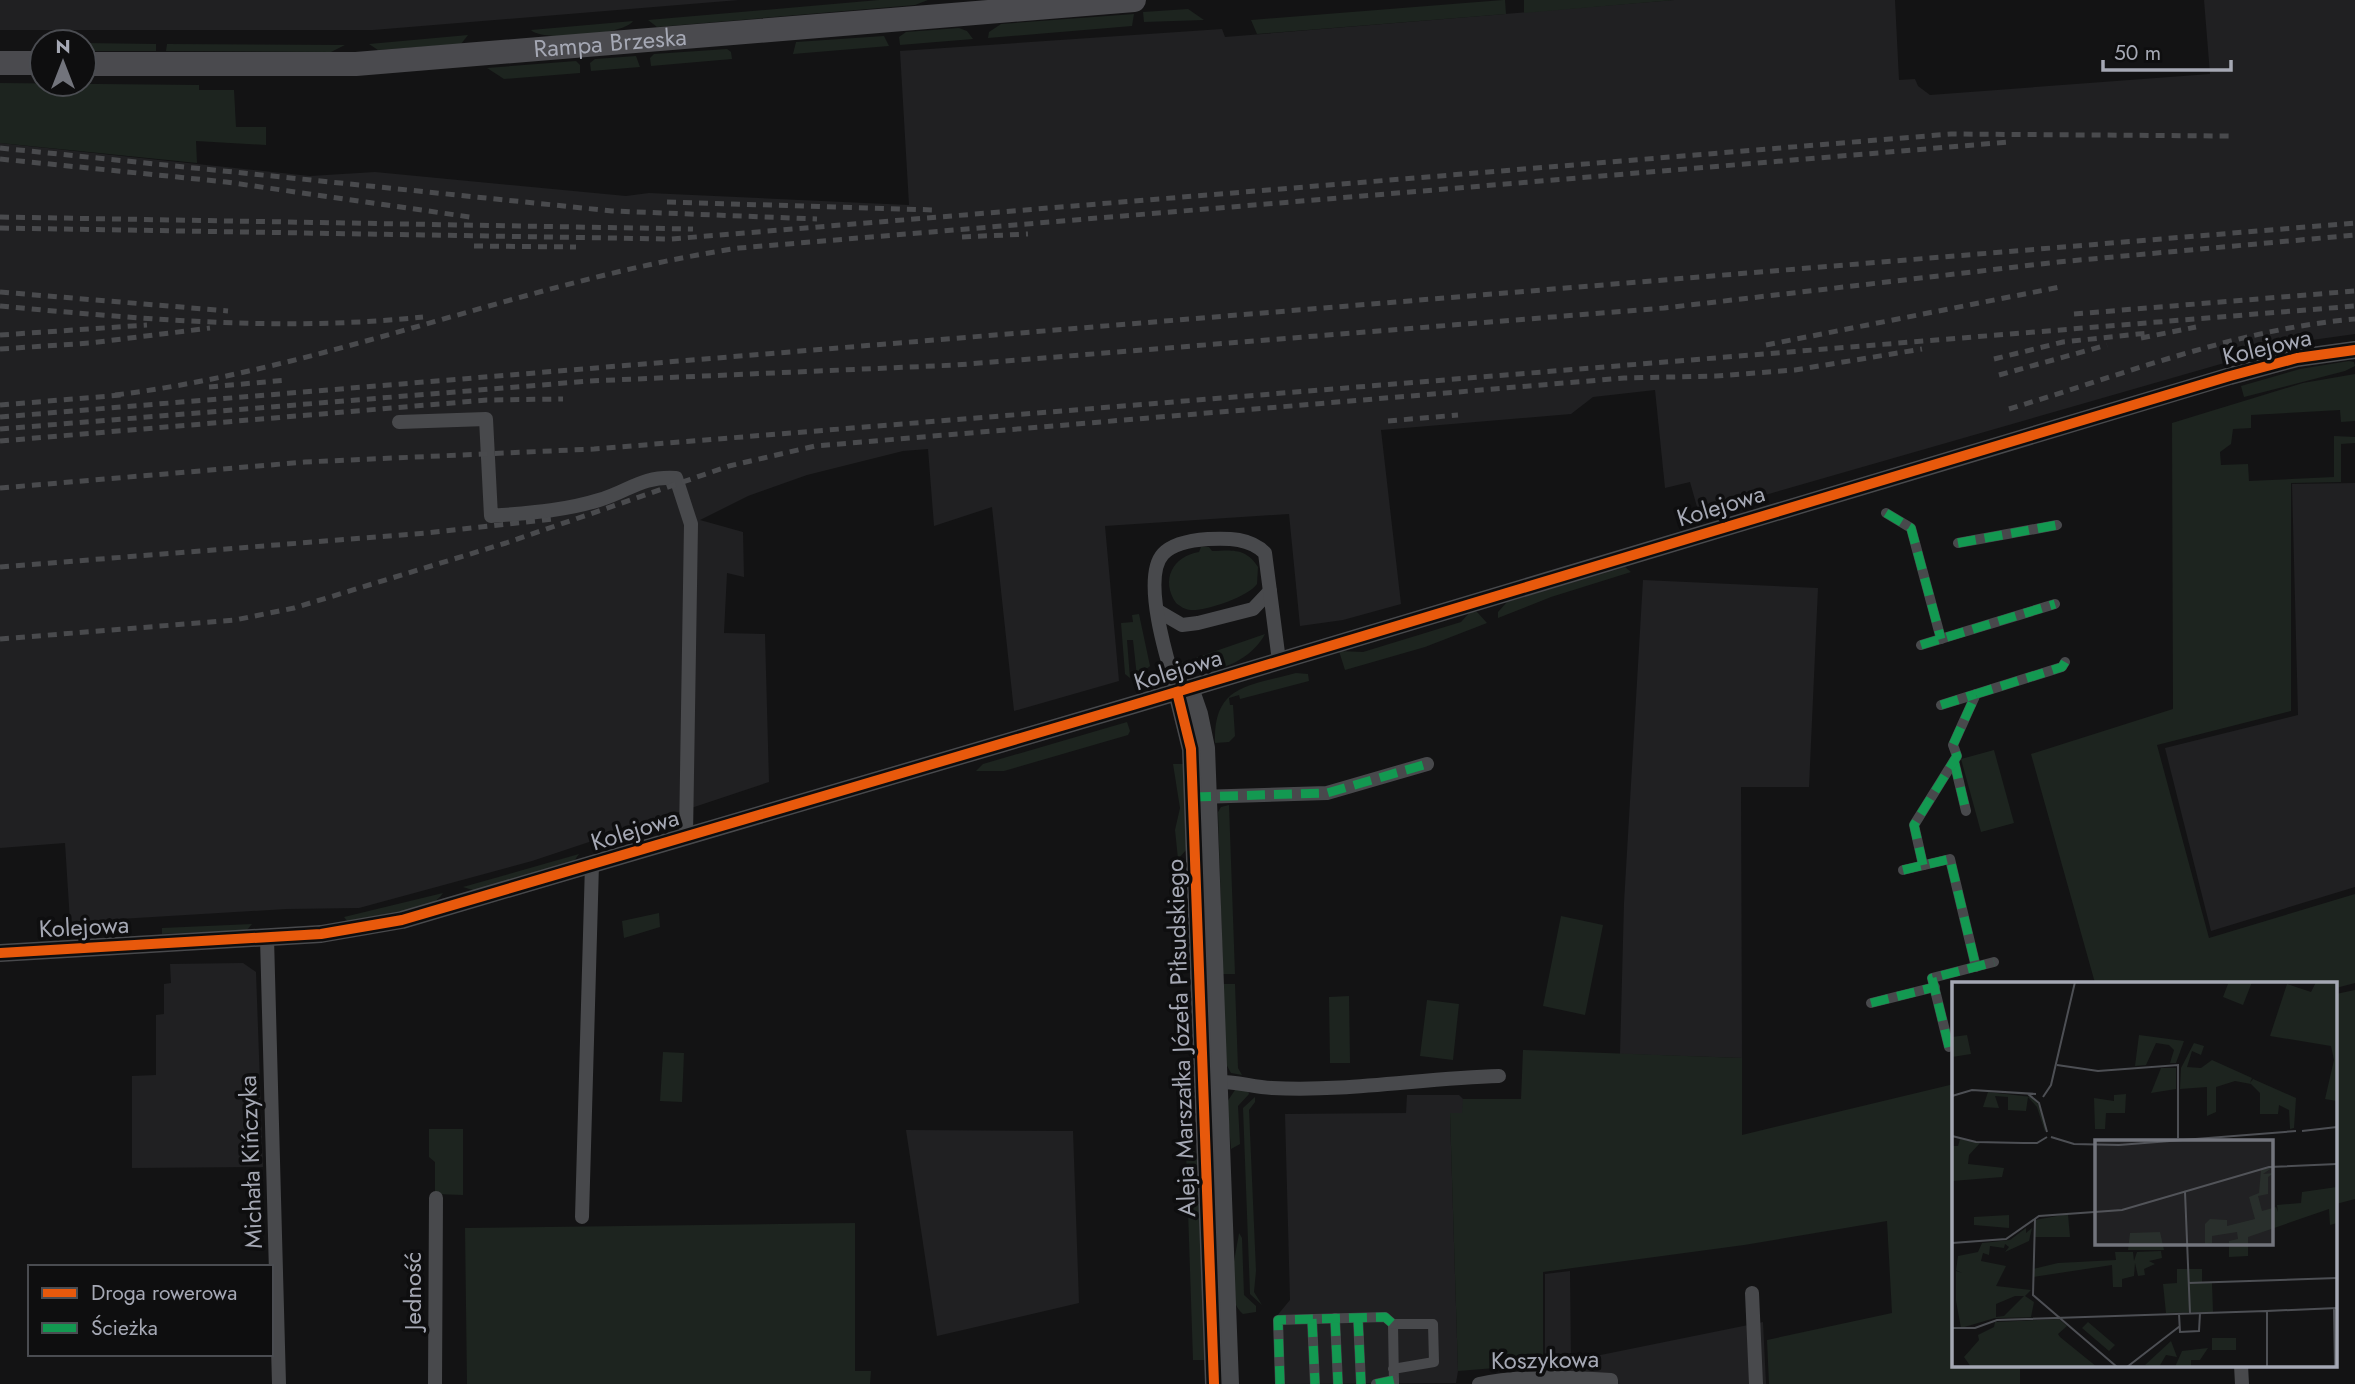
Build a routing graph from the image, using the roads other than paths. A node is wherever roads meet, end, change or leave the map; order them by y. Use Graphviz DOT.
graph roads {
  1 [pos="1134,0"];
  2 [pos="1092,2"];
  3 [pos="0,63"];
  4 [pos="28,63"];
  5 [pos="98,64"];
  6 [pos="2355,350"];
  7 [pos="399,422"];
  8 [pos="1886,513"];
  9 [pos="2057,525"];
  10 [pos="1958,544"];
  11 [pos="1270,591"];
  12 [pos="2055,604"];
  13 [pos="1157,611"];
  14 [pos="1941,639"];
  15 [pos="1921,645"];
  16 [pos="1279,661"];
  17 [pos="2065,662"];
  18 [pos="1183,690"];
  19 [pos="1976,694"];
  20 [pos="1941,705"];
  21 [pos="1954,761"];
  22 [pos="1427,764"];
  23 [pos="1200,797"];
  24 [pos="1966,811"];
  25 [pos="686,836"];
  26 [pos="592,864"];
  27 [pos="1923,865"];
  28 [pos="1903,870"];
  29 [pos="267,938"];
  30 [pos="0,953"];
  31 [pos="1994,962"];
  32 [pos="1976,967"];
  33 [pos="1935,988"];
  34 [pos="1871,1003"];
  35 [pos="1949,1046"];
  36 [pos="1499,1076"];
  37 [pos="1211,1081"];
  38 [pos="436,1198"];
  39 [pos="582,1217"];
  40 [pos="1752,1293"];
  41 [pos="1335,1318"];
  42 [pos="1358,1318"];
  43 [pos="1312,1319"];
  44 [pos="1392,1324"];
  45 [pos="2241,1366"];
  46 [pos="1394,1378"];
  47 [pos="279,1384"];
  48 [pos="435,1384"];
  49 [pos="1214,1384"];
  50 [pos="1230,1384"];
  51 [pos="1280,1384"];
  52 [pos="1315,1384"];
  53 [pos="1338,1384"];
  54 [pos="1361,1384"];
  55 [pos="1376,1384"];
  56 [pos="1479,1384"];
  57 [pos="1611,1384"];
  58 [pos="1756,1384"];
  59 [pos="2242,1384"];
  1 -- 2 [label="highway, Rampa Brzeska"];
  2 -- 5 [label="highway, Rampa Brzeska"];
  3 -- 4 [label="highway"];
  6 -- 16 [label="street, Kolejowa"];
  7 -- 25 [label="street"];
  8 -- 14 [label="street"];
  9 -- 10 [label="street"];
  11 -- 13 [label="street"];
  11 -- 13 [label="street"];
  11 -- 16 [label="street"];
  12 -- 14 [label="street"];
  13 -- 18 [label="street"];
  14 -- 15 [label="street"];
  16 -- 18 [label="street, Kolejowa"];
  17 -- 19 [label="street"];
  18 -- 23 [label="street, Aleja Marszałka Józefa Piłsudskiego"];
  18 -- 25 [label="street, Kolejowa"];
  19 -- 20 [label="street"];
  19 -- 21 [label="street"];
  21 -- 24 [label="street"];
  21 -- 27 [label="street"];
  22 -- 23 [label="street"];
  23 -- 37 [label="street, Aleja Marszałka Józefa Piłsudskiego"];
  25 -- 26 [label="street, Kolejowa"];
  26 -- 29 [label="street, Kolejowa"];
  26 -- 39 [label="street"];
  27 -- 28 [label="street"];
  27 -- 32 [label="street"];
  29 -- 30 [label="street, Kolejowa"];
  29 -- 47 [label="street, Michała Kińczyka"];
  31 -- 32 [label="street"];
  32 -- 33 [label="street"];
  33 -- 34 [label="street"];
  33 -- 35 [label="street"];
  36 -- 37 [label="street"];
  37 -- 49 [label="street, Aleja Marszałka Józefa Piłsudskiego"];
  37 -- 50 [label="street, Aleja Marszałka Józefa Piłsudskiego"];
  38 -- 48 [label="street, Jedność"];
  40 -- 58 [label="street"];
  41 -- 42 [label="street"];
  41 -- 43 [label="street"];
  41 -- 53 [label="street"];
  42 -- 44 [label="street"];
  42 -- 54 [label="street"];
  43 -- 51 [label="street"];
  43 -- 52 [label="street"];
  44 -- 46 [label="street"];
  44 -- 46 [label="street"];
  45 -- 59 [label="street"];
  46 -- 55 [label="street"];
  56 -- 57 [label="street, Koszykowa"];
}
